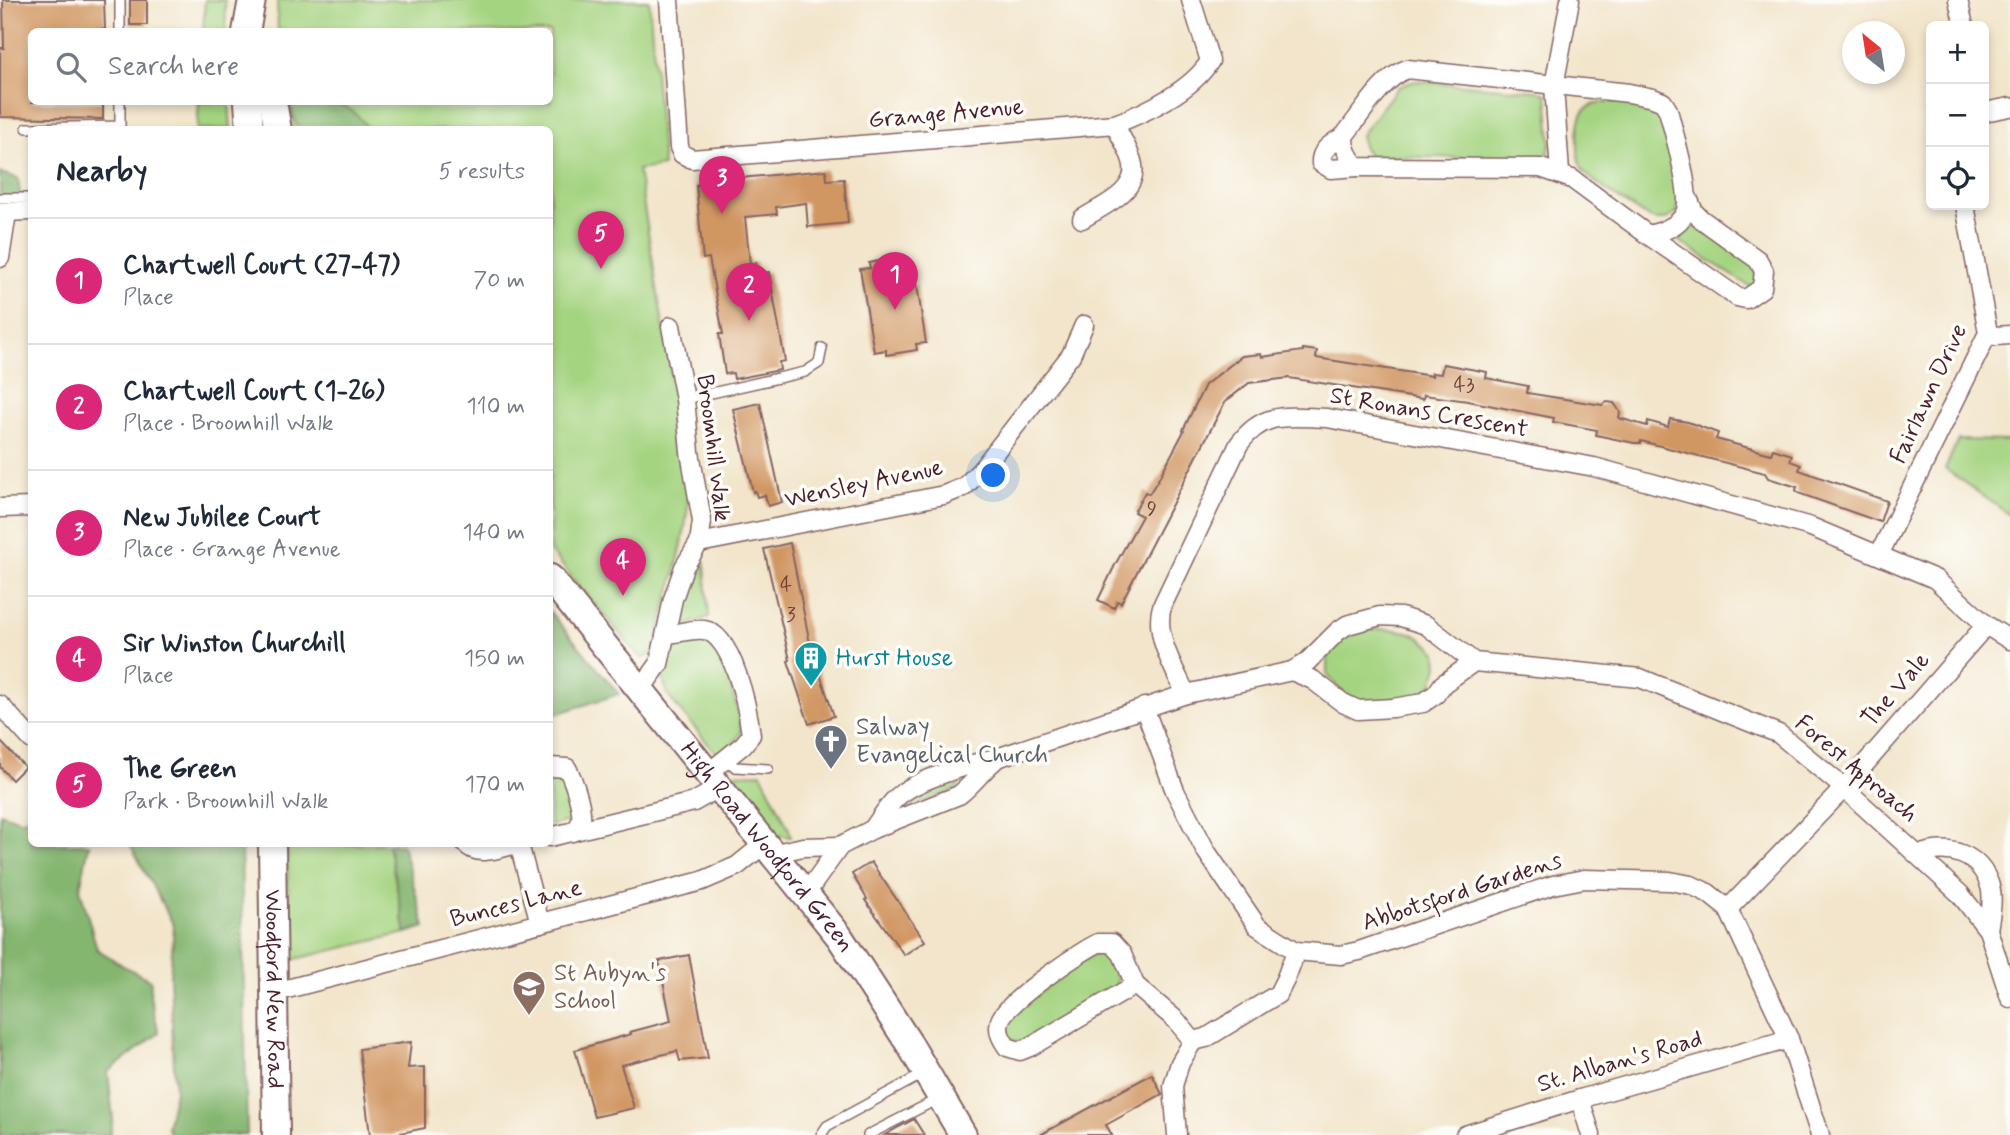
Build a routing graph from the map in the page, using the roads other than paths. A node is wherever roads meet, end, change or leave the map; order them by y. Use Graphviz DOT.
graph roads {
  1 [pos="120,0"];
  2 [pos="254,0"];
  3 [pos="668,0"];
  4 [pos="1191,0"];
  5 [pos="1570,0"];
  6 [pos="1958,0"];
  7 [pos="1963,21"];
  8 [pos="120,28"];
  9 [pos="247,28"];
  10 [pos="261,28"];
  11 [pos="1554,86"];
  12 [pos="120,105"];
  13 [pos="248,105"];
  14 [pos="274,105"];
  15 [pos="2010,107"];
  16 [pos="1989,111"];
  17 [pos="1115,124"];
  18 [pos="120,126"];
  19 [pos="250,126"];
  20 [pos="277,126"];
  21 [pos="1345,136"];
  22 [pos="1357,167"];
  23 [pos="1560,173"];
  24 [pos="1688,198"];
  25 [pos="28,199"];
  26 [pos="2,208"];
  27 [pos="1966,210"];
  28 [pos="28,211"];
  29 [pos="1082,219"];
  30 [pos="1648,235"];
  31 [pos="0,258"];
  32 [pos="1083,325"];
  33 [pos="671,326"];
  34 [pos="1988,333"];
  35 [pos="2010,335"];
  36 [pos="822,348"];
  37 [pos="685,399"];
  38 [pos="28,507"];
  39 [pos="0,508"];
  40 [pos="698,543"];
  41 [pos="1879,555"];
  42 [pos="553,582"];
  43 [pos="1986,625"];
  44 [pos="666,634"];
  45 [pos="2010,640"];
  46 [pos="1474,662"];
  47 [pos="1292,671"];
  48 [pos="642,689"];
  49 [pos="1186,694"];
  50 [pos="0,705"];
  51 [pos="1144,708"];
  52 [pos="28,736"];
  53 [pos="1000,757"];
  54 [pos="553,766"];
  55 [pos="768,769"];
  56 [pos="717,774"];
  57 [pos="1844,788"];
  58 [pos="873,829"];
  59 [pos="572,832"];
  60 [pos="553,836"];
  61 [pos="840,846"];
  62 [pos="272,847"];
  63 [pos="469,847"];
  64 [pos="503,847"];
  65 [pos="519,847"];
  66 [pos="767,849"];
  67 [pos="1919,855"];
  68 [pos="805,895"];
  69 [pos="1728,909"];
  70 [pos="540,923"];
  71 [pos="1988,930"];
  72 [pos="1296,951"];
  73 [pos="1135,985"];
  74 [pos="273,989"];
  75 [pos="2010,998"];
  76 [pos="1789,1039"];
  77 [pos="1193,1041"];
  78 [pos="927,1072"];
  79 [pos="941,1097"];
  80 [pos="1580,1098"];
  81 [pos="276,1135"];
  82 [pos="821,1135"];
  83 [pos="868,1135"];
  84 [pos="963,1135"];
  85 [pos="1177,1135"];
  86 [pos="1465,1135"];
  87 [pos="1591,1135"];
  88 [pos="1820,1135"];
  1 -- 8 [label="lane"];
  2 -- 9 [label="main road"];
  2 -- 10 [label="main road"];
  3 -- 17 [label="street, Grange Avenue"];
  4 -- 17 [label="street, Grange Avenue"];
  5 -- 11 [label="street"];
  6 -- 7 [label="street"];
  11 -- 21 [label="street"];
  11 -- 23 [label="street"];
  11 -- 24 [label="street"];
  12 -- 18 [label="lane"];
  13 -- 19 [label="main road"];
  14 -- 20 [label="main road"];
  15 -- 16 [label="street"];
  17 -- 29 [label="street"];
  21 -- 22 [label="street"];
  21 -- 22 [label="street"];
  22 -- 23 [label="street"];
  23 -- 30 [label="street"];
  24 -- 30 [label="street"];
  24 -- 30 [label="street"];
  25 -- 26 [label="lane"];
  26 -- 28 [label="street"];
  26 -- 31 [label="street"];
  27 -- 34 [label="street, Fairlawn Drive"];
  32 -- 40 [label="street, Wensley Avenue"];
  33 -- 37 [label="street, Broomhill Walk"];
  34 -- 35 [label="street"];
  34 -- 41 [label="street, Fairlawn Drive"];
  36 -- 37 [label="lane"];
  37 -- 40 [label="street, Broomhill Walk"];
  38 -- 39 [label="street"];
  40 -- 44 [label="street, Broomhill Walk"];
  41 -- 43 [label="street, St Ronans Crescent"];
  41 -- 49 [label="street, St Ronans Crescent"];
  42 -- 48 [label="main road, High Road Woodford Green"];
  43 -- 45 [label="street, St Ronans Crescent"];
  43 -- 57 [label="street, The Vale"];
  44 -- 48 [label="street, Broomhill Walk"];
  44 -- 56 [label="street"];
  46 -- 47 [label="street"];
  46 -- 47 [label="street"];
  46 -- 57 [label="street, Forest Approach"];
  47 -- 49 [label="street"];
  48 -- 56 [label="main road, High Road Woodford Green"];
  49 -- 51 [label="street"];
  50 -- 52 [label="street"];
  51 -- 53 [label="street"];
  51 -- 72 [label="street, Abbotsford Gardens"];
  53 -- 58 [label="street"];
  53 -- 58 [label="street"];
  54 -- 59 [label="street"];
  55 -- 56 [label="lane"];
  56 -- 59 [label="street"];
  56 -- 66 [label="main road, High Road Woodford Green"];
  57 -- 67 [label="street, Forest Approach"];
  57 -- 69 [label="street, The Vale"];
  58 -- 61 [label="street"];
  59 -- 60 [label="street"];
  61 -- 66 [label="street"];
  61 -- 68 [label="street"];
  62 -- 74 [label="main road, Woodford New Road"];
  63 -- 64 [label="street"];
  65 -- 70 [label="street"];
  66 -- 68 [label="main road, High Road Woodford Green"];
  66 -- 70 [label="street, Bunces Lane"];
  67 -- 71 [label="street, Forest Approach"];
  67 -- 71 [label="street, Forest Approach"];
  68 -- 78 [label="main road, High Road Woodford Green"];
  69 -- 72 [label="street, Abbotsford Gardens"];
  69 -- 76 [label="street, Abbotsford Gardens"];
  70 -- 74 [label="street, Bunces Lane"];
  71 -- 75 [label="street, Forest Approach"];
  72 -- 77 [label="street"];
  73 -- 73 [label="street"];
  73 -- 77 [label="street"];
  74 -- 81 [label="main road, Woodford New Road"];
  76 -- 80 [label="street, St. Alban's Road"];
  76 -- 88 [label="street, Abbotsford Gardens"];
  77 -- 85 [label="street"];
  78 -- 79 [label="main road, High Road Woodford Green"];
  78 -- 82 [label="lane"];
  79 -- 83 [label="lane"];
  79 -- 84 [label="main road, High Road Woodford Green"];
  80 -- 86 [label="street, St. Alban's Road"];
  80 -- 87 [label="street"];
}
